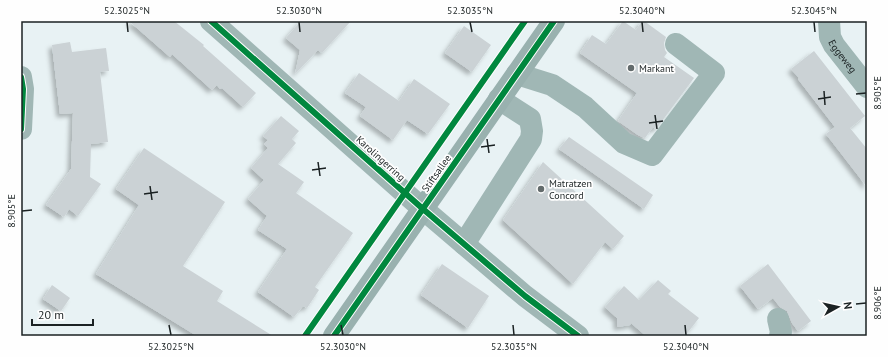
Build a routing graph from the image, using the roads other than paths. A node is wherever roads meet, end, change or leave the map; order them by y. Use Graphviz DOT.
graph roads {
  1 [pos="211,21"];
  2 [pos="554,21"];
  3 [pos="829,21"];
  4 [pos="676,44"];
  5 [pos="517,74"];
  6 [pos="21,77"];
  7 [pos="867,87"];
  8 [pos="499,99"];
  9 [pos="21,129"];
  10 [pos="423,209"];
  11 [pos="464,244"];
  12 [pos="334,336"];
  13 [pos="578,336"];
  1 -- 10 [label="street, Karolingerring"];
  2 -- 5 [label="main road, Stiftsallee"];
  3 -- 7 [label="street, Eggeweg"];
  4 -- 5 [label="street"];
  5 -- 8 [label="main road, Stiftsallee"];
  6 -- 9 [label="street"];
  8 -- 10 [label="main road, Stiftsallee"];
  8 -- 11 [label="street"];
  10 -- 11 [label="street, Karolingerring"];
  10 -- 12 [label="main road, Stiftsallee"];
  11 -- 13 [label="street, Karolingerring"];
}
